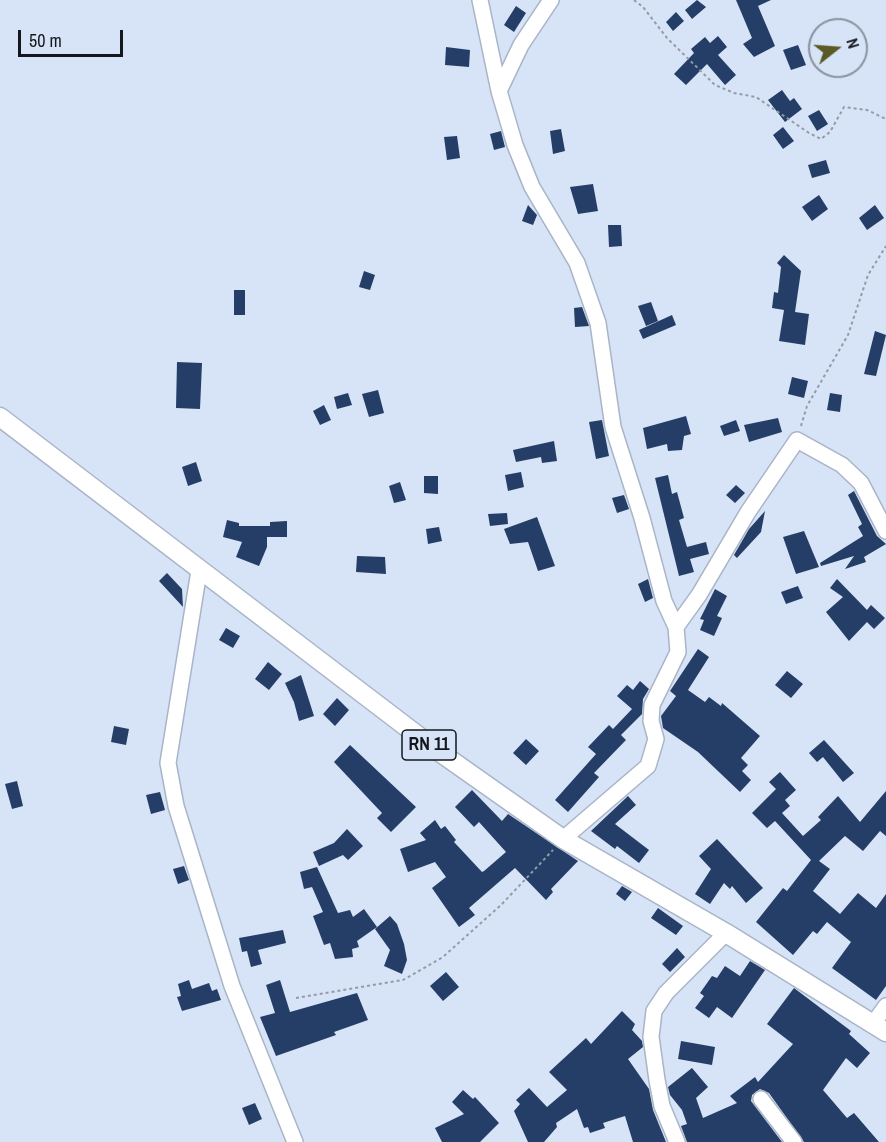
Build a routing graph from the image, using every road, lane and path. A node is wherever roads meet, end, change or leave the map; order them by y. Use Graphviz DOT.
graph roads {
  1 [pos="480,0"];
  2 [pos="551,0"];
  3 [pos="634,0"];
  4 [pos="499,91"];
  5 [pos="886,119"];
  6 [pos="886,246"];
  7 [pos="0,417"];
  8 [pos="797,440"];
  9 [pos="886,531"];
  10 [pos="199,571"];
  11 [pos="676,627"];
  12 [pos="563,839"];
  13 [pos="726,933"];
  14 [pos="296,998"];
  15 [pos="886,1006"];
  16 [pos="880,1028"];
  17 [pos="761,1099"];
  18 [pos="295,1142"];
  19 [pos="677,1142"];
  20 [pos="794,1142"];
  1 -- 4 [label="street"];
  2 -- 4 [label="street"];
  3 -- 5 [label="path"];
  4 -- 11 [label="street"];
  6 -- 8 [label="path"];
  7 -- 10 [label="main road, RN 11"];
  8 -- 9 [label="street"];
  8 -- 11 [label="street"];
  10 -- 12 [label="main road, RN 11"];
  10 -- 18 [label="street"];
  11 -- 12 [label="street"];
  12 -- 13 [label="main road, RN 11"];
  12 -- 14 [label="path"];
  13 -- 16 [label="main road, RN 11"];
  13 -- 19 [label="street"];
  15 -- 16 [label="street"];
  17 -- 20 [label="street"];
}
